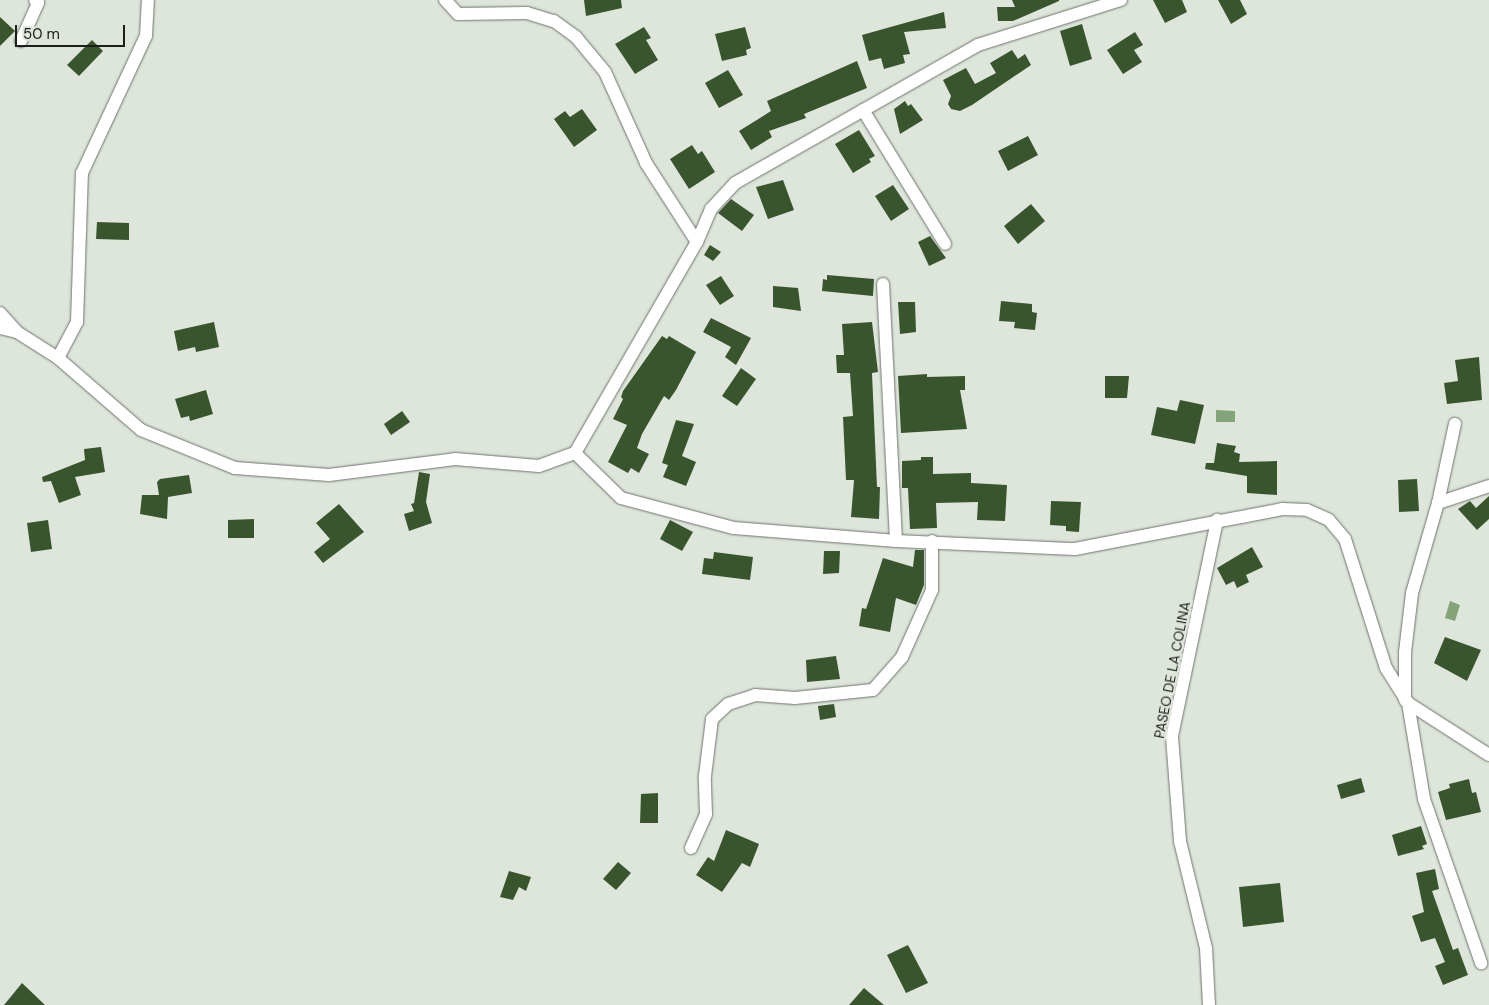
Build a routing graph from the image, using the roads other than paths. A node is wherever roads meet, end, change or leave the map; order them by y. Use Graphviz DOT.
graph roads {
  1 [pos="36,0"];
  2 [pos="148,0"];
  3 [pos="445,0"];
  4 [pos="1121,0"];
  5 [pos="22,41"];
  6 [pos="864,110"];
  7 [pos="697,242"];
  8 [pos="945,244"];
  9 [pos="883,284"];
  10 [pos="0,313"];
  11 [pos="0,328"];
  12 [pos="17,332"];
  13 [pos="58,358"];
  14 [pos="1455,424"];
  15 [pos="575,453"];
  16 [pos="1489,486"];
  17 [pos="1438,503"];
  18 [pos="1218,520"];
  19 [pos="896,541"];
  20 [pos="932,542"];
  21 [pos="1406,701"];
  22 [pos="1489,754"];
  23 [pos="691,848"];
  24 [pos="1481,962"];
  25 [pos="1208,1005"];
  1 -- 5 [label="street"];
  2 -- 13 [label="street"];
  3 -- 7 [label="street"];
  4 -- 6 [label="street"];
  6 -- 7 [label="street"];
  6 -- 8 [label="street"];
  7 -- 15 [label="street"];
  9 -- 19 [label="street"];
  10 -- 12 [label="street"];
  11 -- 12 [label="street"];
  12 -- 13 [label="street"];
  13 -- 15 [label="street"];
  14 -- 17 [label="street"];
  15 -- 19 [label="street"];
  16 -- 17 [label="street"];
  17 -- 21 [label="street"];
  18 -- 20 [label="street"];
  18 -- 21 [label="street"];
  18 -- 25 [label="street, PASEO DE LA COLINA"];
  19 -- 20 [label="street"];
  20 -- 23 [label="street"];
  21 -- 22 [label="street"];
  21 -- 24 [label="street"];
}
